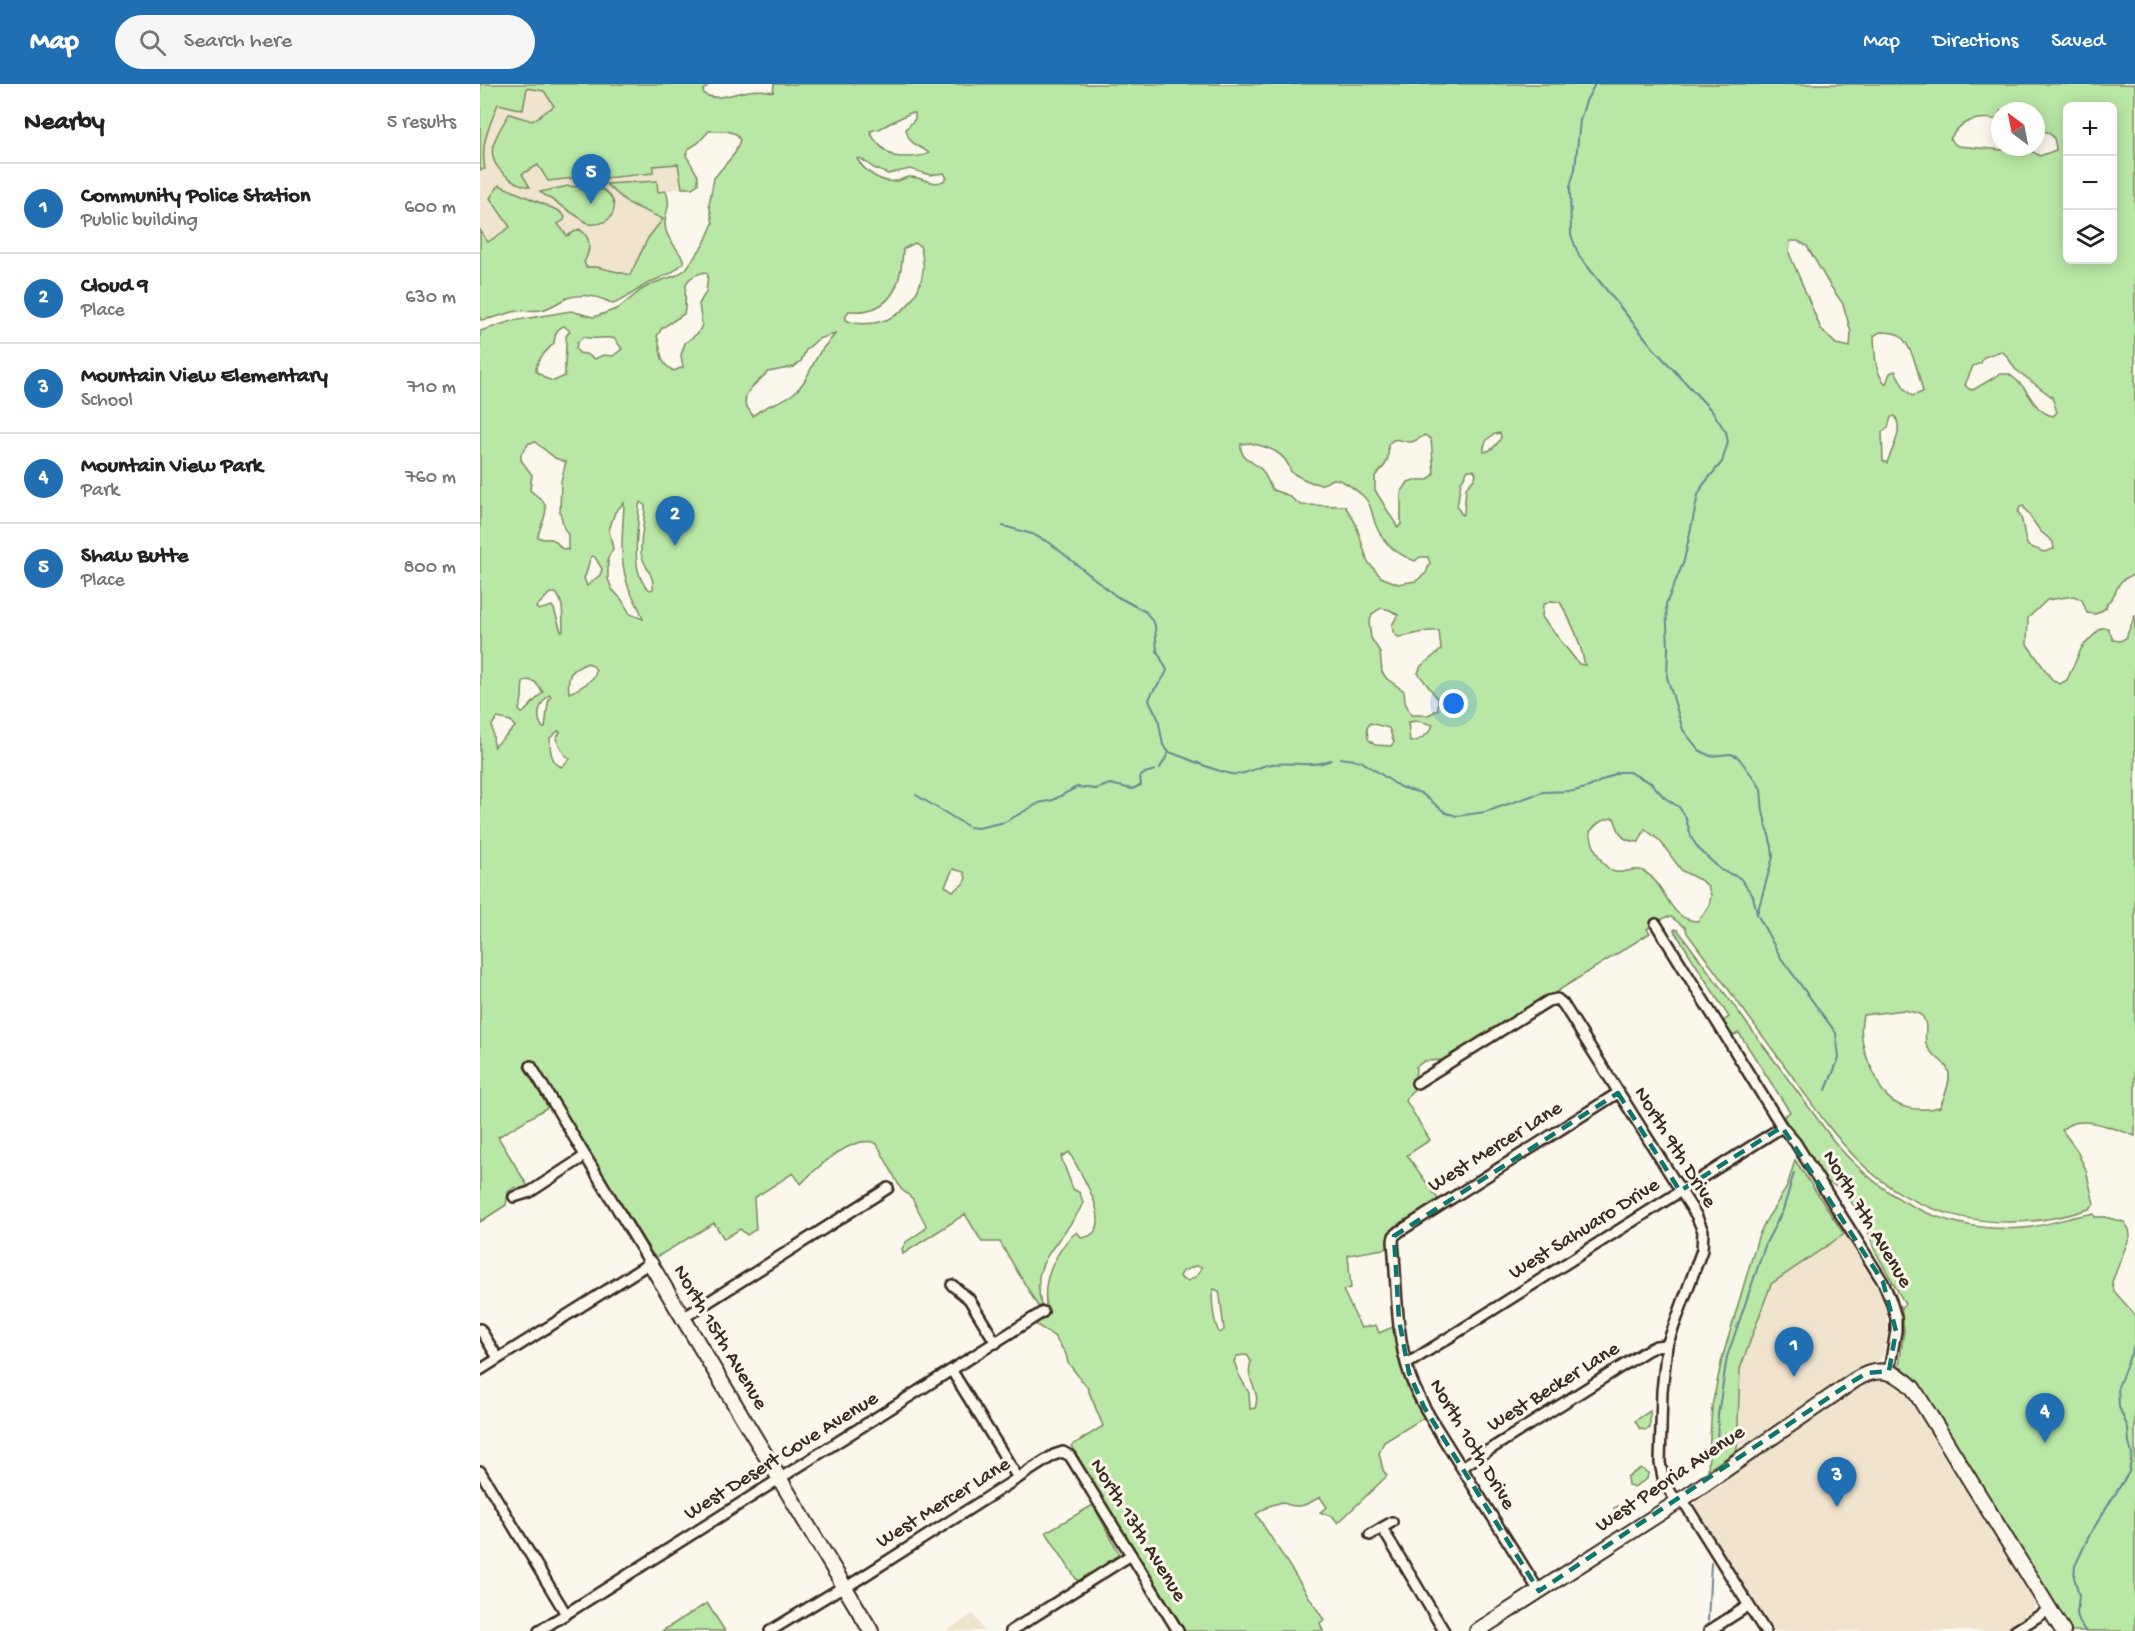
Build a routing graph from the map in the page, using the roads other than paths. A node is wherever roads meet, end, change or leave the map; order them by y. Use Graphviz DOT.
graph roads {
  1 [pos="1656,924"];
  2 [pos="531,1066"];
  3 [pos="1418,1083"];
  4 [pos="1618,1093"];
  5 [pos="1782,1127"];
  6 [pos="585,1156"];
  7 [pos="888,1188"];
  8 [pos="1680,1191"];
  9 [pos="514,1197"];
  10 [pos="1394,1236"];
  11 [pos="650,1263"];
  12 [pos="952,1285"];
  13 [pos="1043,1312"];
  14 [pos="683,1318"];
  15 [pos="480,1329"];
  16 [pos="996,1342"];
  17 [pos="1667,1345"];
  18 [pos="498,1359"];
  19 [pos="1407,1364"];
  20 [pos="480,1370"];
  21 [pos="952,1371"];
  22 [pos="1889,1371"];
  23 [pos="1063,1452"];
  24 [pos="1462,1467"];
  25 [pos="480,1471"];
  26 [pos="1018,1478"];
  27 [pos="779,1480"];
  28 [pos="1679,1501"];
  29 [pos="1392,1522"];
  30 [pos="1382,1528"];
  31 [pos="1370,1535"];
  32 [pos="1131,1555"];
  33 [pos="844,1587"];
  34 [pos="1539,1591"];
  35 [pos="1749,1606"];
  36 [pos="2050,1610"];
  37 [pos="566,1614"];
  38 [pos="539,1631"];
  39 [pos="770,1631"];
  40 [pos="871,1631"];
  41 [pos="1011,1631"];
  42 [pos="1178,1631"];
  43 [pos="1444,1631"];
  44 [pos="1477,1631"];
  45 [pos="1709,1631"];
  46 [pos="1765,1631"];
  47 [pos="2015,1631"];
  48 [pos="2063,1631"];
  1 -- 5 [label="street, North 7th Avenue"];
  2 -- 6 [label="street, North 15th Avenue"];
  3 -- 4 [label="street, North 9th Drive"];
  4 -- 8 [label="street, North 9th Drive"];
  4 -- 10 [label="street, West Mercer Lane"];
  5 -- 8 [label="street, West Sahuaro Drive"];
  5 -- 22 [label="street, North 7th Avenue"];
  6 -- 9 [label="street"];
  6 -- 11 [label="street, North 15th Avenue"];
  7 -- 14 [label="street"];
  8 -- 17 [label="street, North 9th Drive"];
  8 -- 19 [label="street, West Sahuaro Drive"];
  10 -- 19 [label="street, North 10th Drive"];
  11 -- 14 [label="street, North 15th Avenue"];
  11 -- 18 [label="street"];
  12 -- 16 [label="street"];
  13 -- 16 [label="street, West Desert Cove Avenue"];
  14 -- 27 [label="street, North 15th Avenue"];
  15 -- 18 [label="street"];
  16 -- 21 [label="street, West Desert Cove Avenue"];
  17 -- 24 [label="street, West Becker Lane"];
  17 -- 28 [label="street, North 9th Drive"];
  18 -- 20 [label="street"];
  19 -- 24 [label="street, North 10th Drive"];
  21 -- 26 [label="street"];
  21 -- 27 [label="street, West Desert Cove Avenue"];
  22 -- 28 [label="street, West Peoria Avenue"];
  22 -- 36 [label="street"];
  23 -- 26 [label="street, West Mercer Lane"];
  23 -- 32 [label="street, North 13th Avenue"];
  24 -- 34 [label="street, North 10th Drive"];
  25 -- 37 [label="street"];
  26 -- 33 [label="street, West Mercer Lane"];
  27 -- 33 [label="street, North 15th Avenue"];
  27 -- 37 [label="street, West Desert Cove Avenue"];
  28 -- 34 [label="street, West Peoria Avenue"];
  28 -- 35 [label="street, North 9th Drive"];
  29 -- 30 [label="street"];
  30 -- 31 [label="street"];
  30 -- 43 [label="street"];
  32 -- 41 [label="street"];
  32 -- 42 [label="street, North 13th Avenue"];
  33 -- 39 [label="street, West Mercer Lane"];
  33 -- 40 [label="street, North 15th Avenue"];
  34 -- 44 [label="street, West Peoria Avenue"];
  35 -- 45 [label="street"];
  35 -- 46 [label="street, North 9th Drive"];
  36 -- 47 [label="street"];
  36 -- 48 [label="street"];
  37 -- 38 [label="street, West Desert Cove Avenue"];
}
